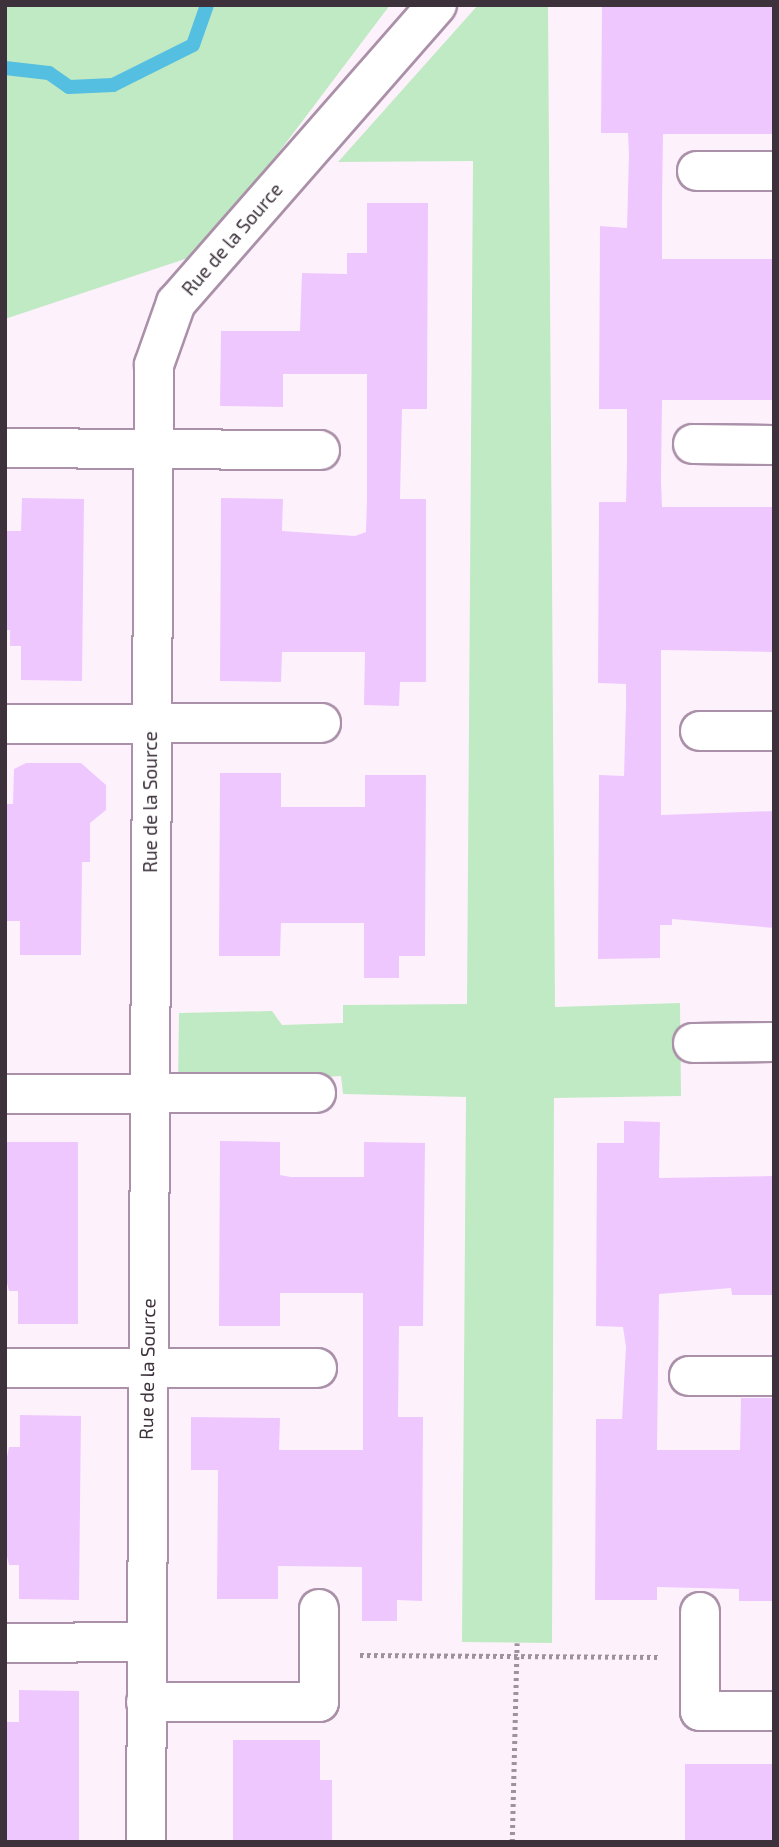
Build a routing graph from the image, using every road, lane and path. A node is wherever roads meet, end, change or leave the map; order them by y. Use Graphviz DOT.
graph roads {
  1 [pos="437,5"];
  2 [pos="697,171"];
  3 [pos="774,171"];
  4 [pos="693,444"];
  5 [pos="774,445"];
  6 [pos="5,448"];
  7 [pos="150,449"];
  8 [pos="320,450"];
  9 [pos="321,723"];
  10 [pos="5,724"];
  11 [pos="149,724"];
  12 [pos="700,731"];
  13 [pos="774,731"];
  14 [pos="774,1042"];
  15 [pos="693,1043"];
  16 [pos="150,1093"];
  17 [pos="316,1093"];
  18 [pos="5,1094"];
  19 [pos="147,1367"];
  20 [pos="5,1368"];
  21 [pos="317,1368"];
  22 [pos="689,1376"];
  23 [pos="774,1376"];
  24 [pos="319,1609"];
  25 [pos="700,1612"];
  26 [pos="145,1642"];
  27 [pos="5,1643"];
  28 [pos="517,1643"];
  29 [pos="668,1657"];
  30 [pos="517,1658"];
  31 [pos="353,1668"];
  32 [pos="146,1702"];
  33 [pos="774,1711"];
  34 [pos="146,1842"];
  35 [pos="512,1842"];
  1 -- 7 [label="street, Rue de la Source"];
  2 -- 3 [label="street"];
  4 -- 5 [label="street"];
  6 -- 7 [label="street"];
  7 -- 8 [label="street"];
  7 -- 11 [label="street, Rue de la Source"];
  9 -- 11 [label="street"];
  10 -- 11 [label="street"];
  11 -- 16 [label="street, Rue de la Source"];
  12 -- 13 [label="street"];
  14 -- 15 [label="street"];
  16 -- 17 [label="street"];
  16 -- 18 [label="street"];
  16 -- 19 [label="street, Rue de la Source"];
  19 -- 20 [label="street"];
  19 -- 21 [label="street"];
  19 -- 26 [label="street, Rue de la Source"];
  22 -- 23 [label="street"];
  24 -- 32 [label="street"];
  25 -- 33 [label="street"];
  26 -- 27 [label="street"];
  26 -- 32 [label="street, Rue de la Source"];
  28 -- 30 [label="path"];
  29 -- 30 [label="path"];
  30 -- 31 [label="path"];
  30 -- 35 [label="path"];
  32 -- 34 [label="street, Rue de la Source"];
}
